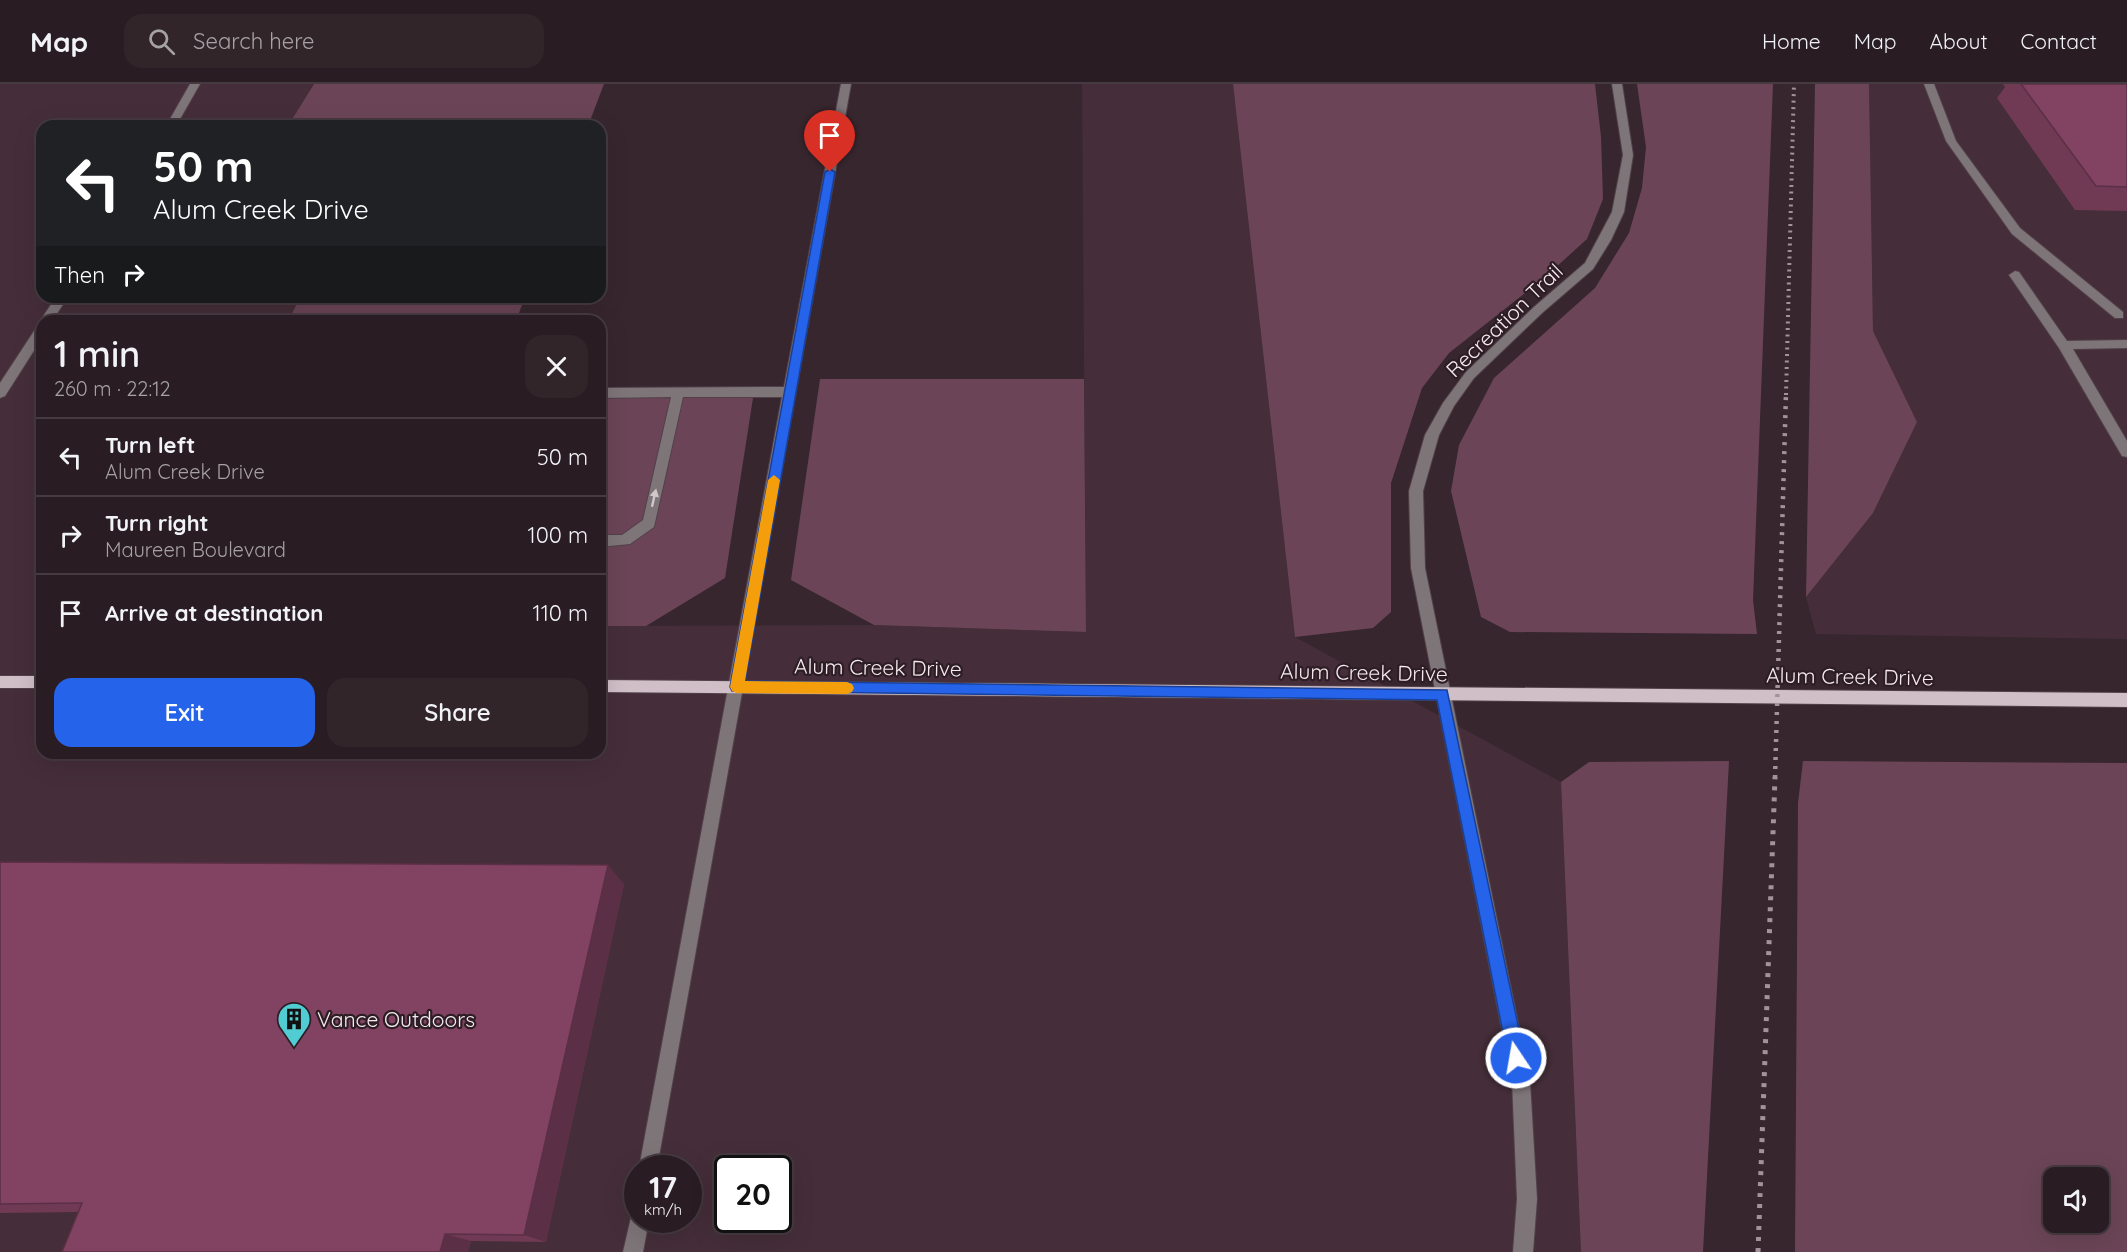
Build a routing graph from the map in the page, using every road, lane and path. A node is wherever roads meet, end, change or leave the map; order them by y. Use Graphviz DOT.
graph roads {
  1 [pos="195,84"];
  2 [pos="846,84"];
  3 [pos="1617,84"];
  4 [pos="1929,84"];
  5 [pos="174,120"];
  6 [pos="2015,275"];
  7 [pos="2123,315"];
  8 [pos="2127,326"];
  9 [pos="36,337"];
  10 [pos="2127,344"];
  11 [pos="2064,345"];
  12 [pos="790,392"];
  13 [pos="0,393"];
  14 [pos="606,393"];
  15 [pos="678,393"];
  16 [pos="2127,453"];
  17 [pos="606,541"];
  18 [pos="0,682"];
  19 [pos="36,682"];
  20 [pos="606,686"];
  21 [pos="737,687"];
  22 [pos="1443,694"];
  23 [pos="2127,700"];
  24 [pos="650,1155"];
  25 [pos="637,1233"];
  26 [pos="633,1252"];
  27 [pos="1523,1252"];
  1 -- 5 [label="street"];
  2 -- 12 [label="street"];
  3 -- 22 [label="street, Recreation Trail"];
  4 -- 7 [label="street"];
  6 -- 11 [label="street"];
  7 -- 8 [label="street"];
  9 -- 13 [label="street"];
  10 -- 11 [label="street"];
  11 -- 16 [label="street"];
  12 -- 15 [label="street"];
  12 -- 21 [label="street"];
  14 -- 15 [label="street"];
  17 -- 15 [label="street, one-way"];
  18 -- 19 [label="main road"];
  20 -- 21 [label="main road, Alum Creek Drive"];
  21 -- 22 [label="main road, Alum Creek Drive"];
  21 -- 24 [label="street"];
  22 -- 23 [label="main road, Alum Creek Drive"];
  22 -- 27 [label="street, Recreation Trail"];
  25 -- 26 [label="street"];
}
